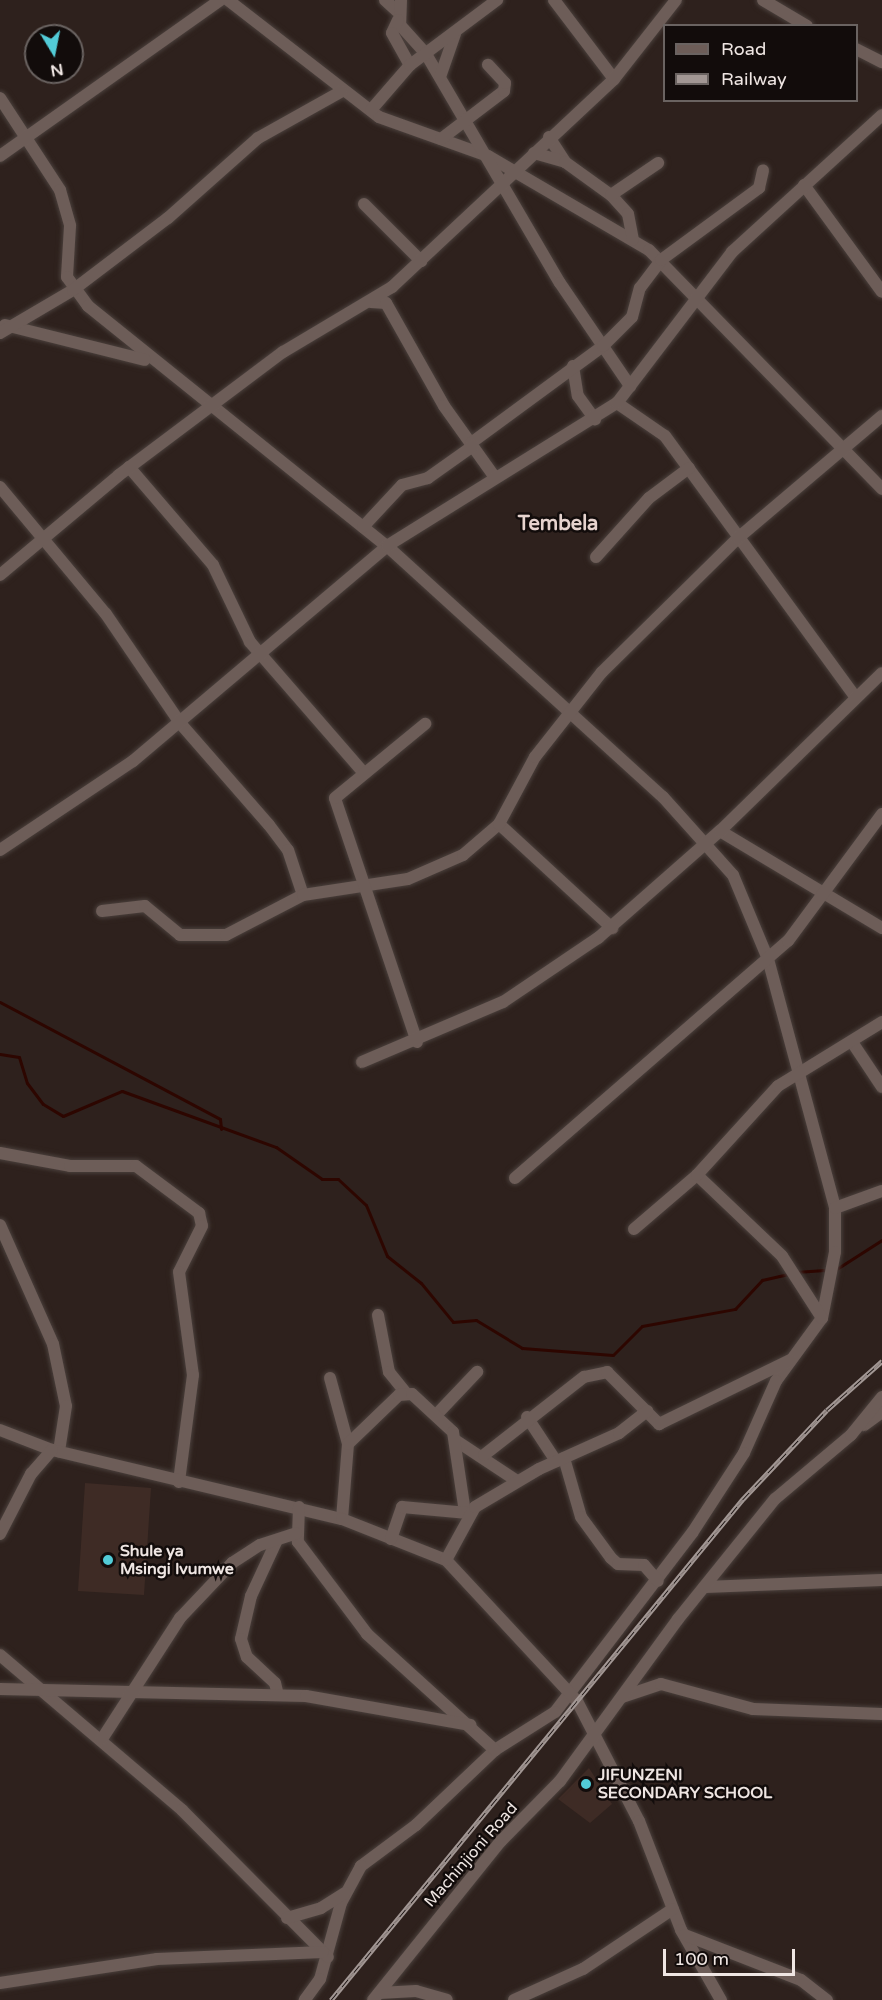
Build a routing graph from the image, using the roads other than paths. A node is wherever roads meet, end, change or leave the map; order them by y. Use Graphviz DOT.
graph roads {
  1 [pos="220,0"];
  2 [pos="228,0"];
  3 [pos="385,0"];
  4 [pos="554,0"];
  5 [pos="676,0"];
  6 [pos="764,0"];
  7 [pos="490,2"];
  8 [pos="399,10"];
  9 [pos="804,24"];
  10 [pos="457,32"];
  11 [pos="858,50"];
  12 [pos="426,54"];
  13 [pos="882,62"];
  14 [pos="488,64"];
  15 [pos="410,65"];
  16 [pos="440,77"];
  17 [pos="614,79"];
  18 [pos="342,91"];
  19 [pos="0,98"];
  20 [pos="371,110"];
  21 [pos="882,115"];
  22 [pos="462,119"];
  23 [pos="549,137"];
  24 [pos="26,138"];
  25 [pos="441,139"];
  26 [pos="534,153"];
  27 [pos="0,156"];
  28 [pos="488,156"];
  29 [pos="565,162"];
  30 [pos="658,163"];
  31 [pos="763,170"];
  32 [pos="515,173"];
  33 [pos="504,184"];
  34 [pos="804,185"];
  35 [pos="611,195"];
  36 [pos="364,204"];
  37 [pos="633,240"];
  38 [pos="661,260"];
  39 [pos="421,261"];
  40 [pos="392,287"];
  41 [pos="73,290"];
  42 [pos="882,291"];
  43 [pos="698,300"];
  44 [pos="371,302"];
  45 [pos="386,303"];
  46 [pos="3,327"];
  47 [pos="603,346"];
  48 [pos="152,362"];
  49 [pos="573,366"];
  50 [pos="630,386"];
  51 [pos="617,403"];
  52 [pos="211,406"];
  53 [pos="882,416"];
  54 [pos="595,419"];
  55 [pos="472,445"];
  56 [pos="845,451"];
  57 [pos="129,467"];
  58 [pos="688,468"];
  59 [pos="494,476"];
  60 [pos="0,487"];
  61 [pos="882,489"];
  62 [pos="363,527"];
  63 [pos="738,538"];
  64 [pos="43,541"];
  65 [pos="387,546"];
  66 [pos="596,557"];
  67 [pos="0,575"];
  68 [pos="263,657"];
  69 [pos="882,673"];
  70 [pos="855,697"];
  71 [pos="567,711"];
  72 [pos="180,723"];
  73 [pos="425,724"];
  74 [pos="364,773"];
  75 [pos="882,814"];
  76 [pos="500,824"];
  77 [pos="877,830"];
  78 [pos="720,831"];
  79 [pos="705,842"];
  80 [pos="0,850"];
  81 [pos="368,884"];
  82 [pos="825,894"];
  83 [pos="303,895"];
  84 [pos="102,911"];
  85 [pos="612,928"];
  86 [pos="882,928"];
  87 [pos="768,958"];
  88 [pos="882,1022"];
  89 [pos="417,1042"];
  90 [pos="852,1042"];
  91 [pos="363,1062"];
  92 [pos="797,1073"];
  93 [pos="882,1087"];
  94 [pos="0,1153"];
  95 [pos="697,1175"];
  96 [pos="515,1178"];
  97 [pos="882,1191"];
  98 [pos="835,1208"];
  99 [pos="0,1225"];
  100 [pos="634,1229"];
  101 [pos="378,1315"];
  102 [pos="822,1318"];
  103 [pos="790,1360"];
  104 [pos="477,1372"];
  105 [pos="330,1378"];
  106 [pos="405,1392"];
  107 [pos="882,1397"];
  108 [pos="647,1411"];
  109 [pos="882,1412"];
  110 [pos="438,1413"];
  111 [pos="526,1417"];
  112 [pos="0,1430"];
  113 [pos="851,1435"];
  114 [pos="455,1440"];
  115 [pos="348,1444"];
  116 [pos="56,1451"];
  117 [pos="484,1455"];
  118 [pos="560,1459"];
  119 [pos="517,1481"];
  120 [pos="179,1482"];
  121 [pos="299,1507"];
  122 [pos="466,1513"];
  123 [pos="342,1519"];
  124 [pos="296,1533"];
  125 [pos="0,1534"];
  126 [pos="391,1539"];
  127 [pos="277,1540"];
  128 [pos="446,1560"];
  129 [pos="882,1580"];
  130 [pos="658,1581"];
  131 [pos="705,1587"];
  132 [pos="0,1655"];
  133 [pos="0,1689"];
  134 [pos="48,1693"];
  135 [pos="571,1693"];
  136 [pos="127,1694"];
  137 [pos="278,1695"];
  138 [pos="620,1698"];
  139 [pos="882,1714"];
  140 [pos="470,1725"];
  141 [pos="593,1733"];
  142 [pos="102,1738"];
  143 [pos="495,1750"];
  144 [pos="345,1893"];
  145 [pos="673,1909"];
  146 [pos="287,1918"];
  147 [pos="683,1934"];
  148 [pos="326,1955"];
  149 [pos="0,1983"];
  150 [pos="545,1994"];
  151 [pos="376,1997"];
  152 [pos="305,2000"];
  153 [pos="447,2000"];
  154 [pos="514,2000"];
  155 [pos="721,2000"];
  156 [pos="827,2000"];
  1 -- 24 [label="street"];
  2 -- 18 [label="street"];
  3 -- 8 [label="street"];
  4 -- 17 [label="street"];
  5 -- 17 [label="street"];
  6 -- 9 [label="street"];
  7 -- 10 [label="street"];
  8 -- 12 [label="street"];
  8 -- 15 [label="street"];
  10 -- 12 [label="street"];
  10 -- 16 [label="street"];
  11 -- 13 [label="street"];
  12 -- 15 [label="street"];
  12 -- 16 [label="street"];
  14 -- 22 [label="street"];
  15 -- 20 [label="street"];
  16 -- 22 [label="street"];
  17 -- 23 [label="street"];
  18 -- 20 [label="street"];
  18 -- 41 [label="street"];
  19 -- 24 [label="street"];
  20 -- 25 [label="street"];
  21 -- 34 [label="street"];
  22 -- 25 [label="street"];
  22 -- 28 [label="street"];
  23 -- 26 [label="street"];
  23 -- 29 [label="street"];
  24 -- 27 [label="street"];
  24 -- 41 [label="street"];
  25 -- 28 [label="street"];
  26 -- 29 [label="street"];
  26 -- 32 [label="street"];
  28 -- 32 [label="street"];
  28 -- 33 [label="street"];
  29 -- 35 [label="street"];
  30 -- 35 [label="street"];
  31 -- 38 [label="street"];
  32 -- 33 [label="street"];
  32 -- 37 [label="street"];
  33 -- 39 [label="street"];
  33 -- 47 [label="street"];
  34 -- 42 [label="street"];
  34 -- 43 [label="street"];
  35 -- 37 [label="street"];
  36 -- 39 [label="street"];
  37 -- 38 [label="street"];
  38 -- 43 [label="street"];
  38 -- 47 [label="street"];
  39 -- 40 [label="street"];
  40 -- 44 [label="street"];
  40 -- 45 [label="street"];
  41 -- 46 [label="street"];
  41 -- 48 [label="street"];
  43 -- 50 [label="street"];
  43 -- 56 [label="street"];
  44 -- 45 [label="street"];
  44 -- 52 [label="street"];
  45 -- 55 [label="street"];
  46 -- 48 [label="street"];
  47 -- 49 [label="street"];
  47 -- 50 [label="street"];
  48 -- 52 [label="street"];
  49 -- 54 [label="street"];
  49 -- 55 [label="street"];
  50 -- 51 [label="street"];
  51 -- 54 [label="street"];
  51 -- 58 [label="street"];
  52 -- 57 [label="street"];
  52 -- 62 [label="street"];
  53 -- 56 [label="street"];
  54 -- 59 [label="street"];
  55 -- 59 [label="street"];
  55 -- 62 [label="street"];
  56 -- 61 [label="street"];
  56 -- 63 [label="street"];
  57 -- 64 [label="street"];
  57 -- 68 [label="street"];
  58 -- 63 [label="street"];
  58 -- 66 [label="street"];
  59 -- 65 [label="street"];
  60 -- 64 [label="street"];
  62 -- 65 [label="street"];
  63 -- 70 [label="street"];
  63 -- 71 [label="street"];
  64 -- 67 [label="street"];
  64 -- 72 [label="street"];
  65 -- 68 [label="street"];
  65 -- 71 [label="street"];
  68 -- 72 [label="street"];
  68 -- 74 [label="street"];
  69 -- 70 [label="street"];
  70 -- 78 [label="street"];
  71 -- 76 [label="street"];
  71 -- 79 [label="street"];
  72 -- 80 [label="street"];
  72 -- 83 [label="street"];
  73 -- 74 [label="street"];
  74 -- 81 [label="street"];
  75 -- 77 [label="street"];
  76 -- 81 [label="street"];
  76 -- 85 [label="street"];
  77 -- 82 [label="street"];
  78 -- 79 [label="street"];
  78 -- 82 [label="street"];
  79 -- 85 [label="street"];
  79 -- 87 [label="street"];
  81 -- 83 [label="street"];
  81 -- 89 [label="street"];
  82 -- 86 [label="street"];
  82 -- 87 [label="street"];
  83 -- 84 [label="street"];
  85 -- 89 [label="street"];
  87 -- 92 [label="street"];
  87 -- 96 [label="street"];
  88 -- 90 [label="street"];
  89 -- 91 [label="street"];
  90 -- 92 [label="street"];
  90 -- 93 [label="street"];
  92 -- 95 [label="street"];
  92 -- 98 [label="street"];
  94 -- 120 [label="street"];
  95 -- 100 [label="street"];
  95 -- 102 [label="street"];
  97 -- 98 [label="street"];
  98 -- 102 [label="street"];
  99 -- 116 [label="street"];
  101 -- 106 [label="street"];
  102 -- 103 [label="street"];
  103 -- 108 [label="street"];
  103 -- 130 [label="street"];
  104 -- 110 [label="street"];
  105 -- 115 [label="street"];
  106 -- 110 [label="street"];
  106 -- 115 [label="street"];
  107 -- 113 [label="street"];
  108 -- 111 [label="street"];
  108 -- 118 [label="street"];
  109 -- 113 [label="street"];
  110 -- 114 [label="street"];
  111 -- 117 [label="street"];
  111 -- 118 [label="street"];
  112 -- 116 [label="street"];
  113 -- 131 [label="street, Machinjioni Road"];
  114 -- 117 [label="street"];
  114 -- 122 [label="street"];
  115 -- 123 [label="street"];
  116 -- 120 [label="street"];
  116 -- 125 [label="street"];
  117 -- 119 [label="street"];
  118 -- 119 [label="street"];
  118 -- 130 [label="street"];
  119 -- 122 [label="street"];
  120 -- 121 [label="street"];
  121 -- 123 [label="street"];
  121 -- 124 [label="street"];
  122 -- 126 [label="street"];
  122 -- 128 [label="street"];
  123 -- 126 [label="street"];
  124 -- 127 [label="street"];
  124 -- 140 [label="street"];
  126 -- 128 [label="street"];
  127 -- 136 [label="street"];
  127 -- 137 [label="street"];
  128 -- 135 [label="street"];
  129 -- 131 [label="street"];
  130 -- 135 [label="street"];
  131 -- 138 [label="street, Machinjioni Road"];
  132 -- 134 [label="street"];
  133 -- 134 [label="street"];
  134 -- 136 [label="street"];
  134 -- 142 [label="street"];
  135 -- 141 [label="street"];
  135 -- 143 [label="street"];
  136 -- 137 [label="street"];
  136 -- 142 [label="street"];
  137 -- 140 [label="street"];
  138 -- 139 [label="street"];
  138 -- 141 [label="street, Machinjioni Road"];
  140 -- 143 [label="street"];
  141 -- 145 [label="street"];
  141 -- 151 [label="street, Machinjioni Road"];
  142 -- 146 [label="street"];
  143 -- 144 [label="street"];
  144 -- 146 [label="street"];
  144 -- 148 [label="street"];
  145 -- 147 [label="street"];
  145 -- 150 [label="street"];
  146 -- 148 [label="street"];
  147 -- 155 [label="street"];
  147 -- 156 [label="street"];
  148 -- 149 [label="street"];
  148 -- 152 [label="street"];
  150 -- 154 [label="street"];
  151 -- 153 [label="street"];
}
